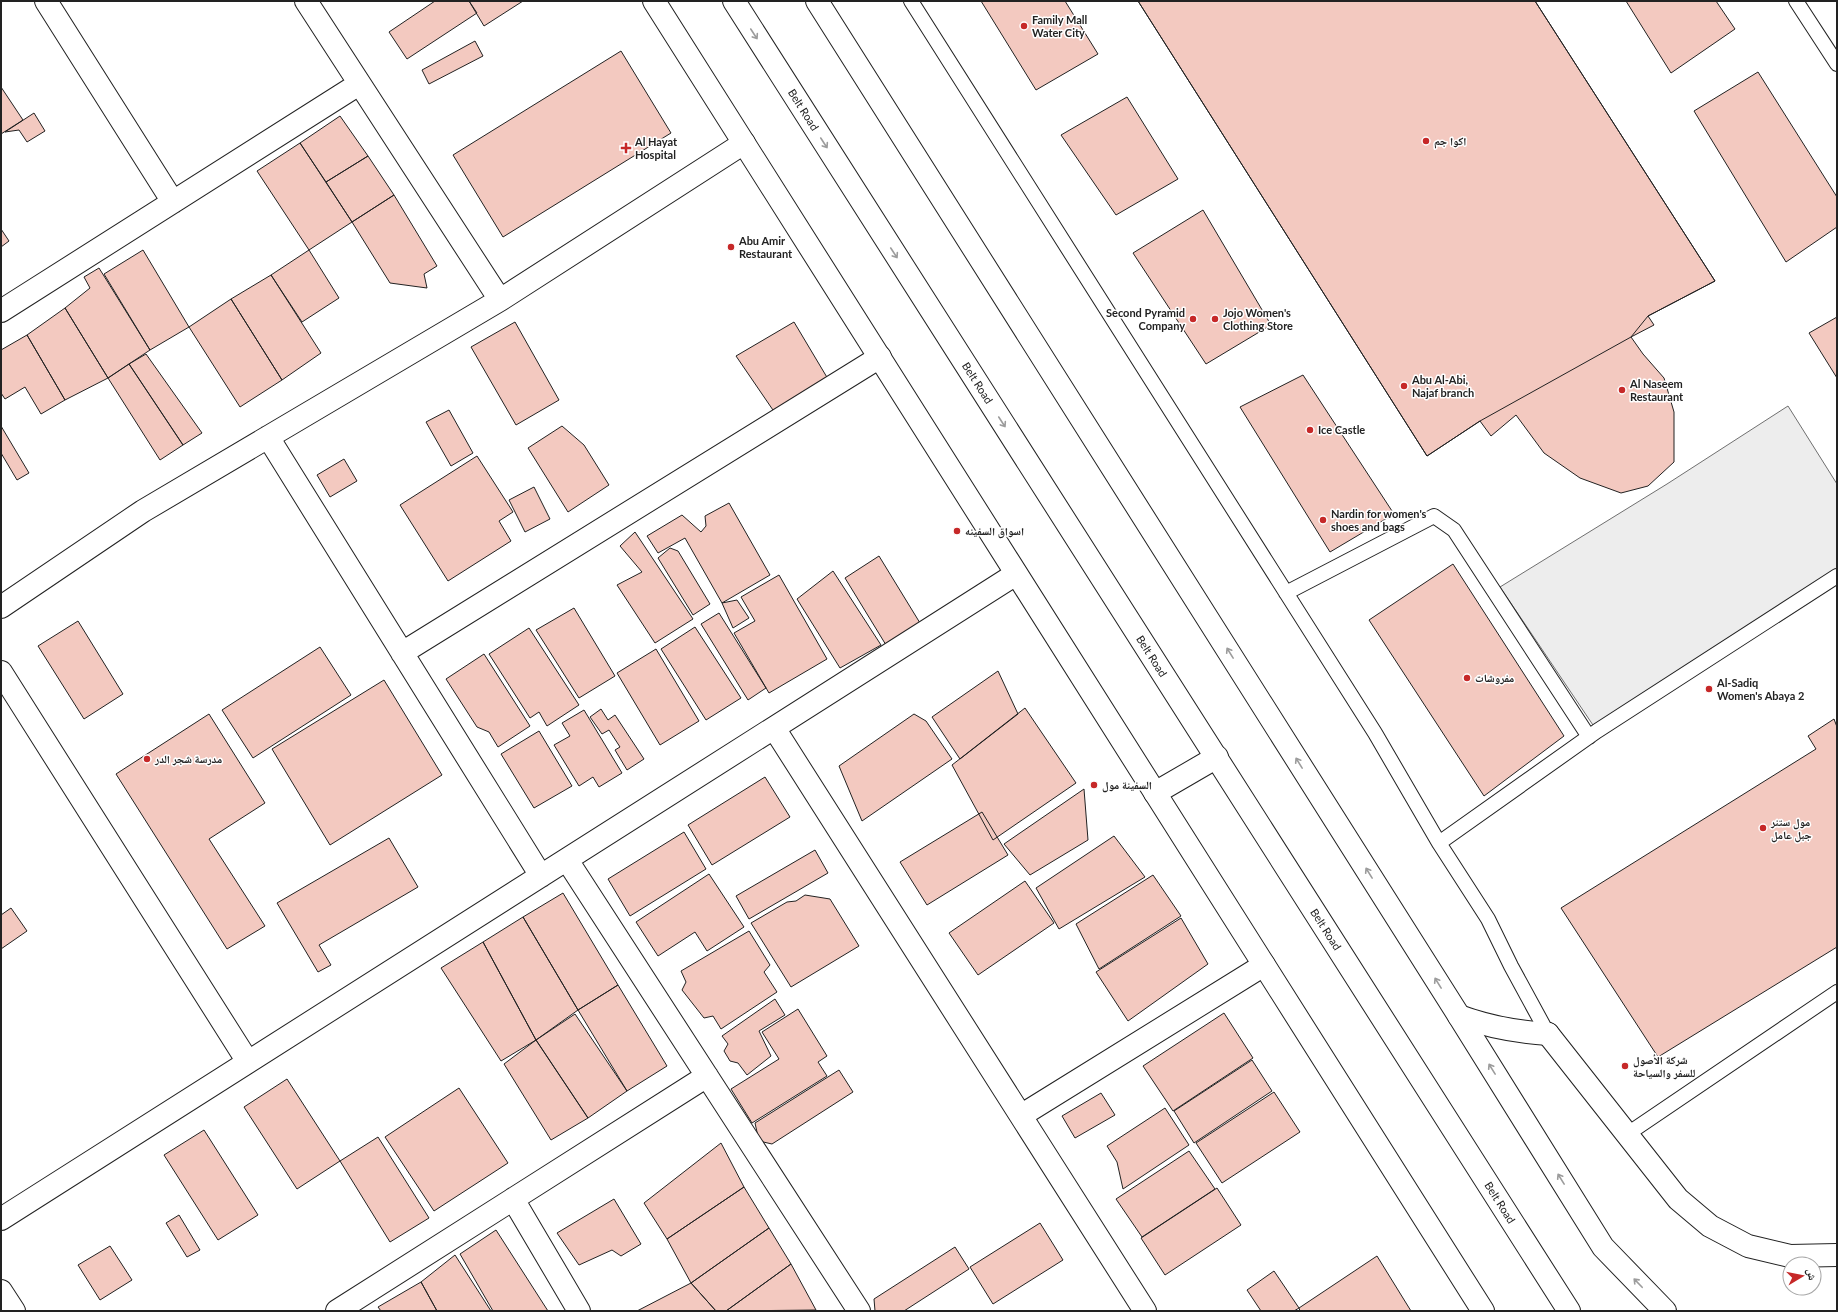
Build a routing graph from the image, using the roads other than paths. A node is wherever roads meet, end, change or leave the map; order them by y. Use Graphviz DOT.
graph roads {
  1 [pos="46,1"];
  2 [pos="306,1"];
  3 [pos="654,1"];
  4 [pos="734,1"];
  5 [pos="817,1"];
  6 [pos="911,1"];
  7 [pos="1796,1"];
  8 [pos="1837,64"];
  9 [pos="358,84"];
  10 [pos="744,143"];
  11 [pos="173,202"];
  12 [pos="500,300"];
  13 [pos="1,311"];
  14 [pos="880,357"];
  15 [pos="268,437"];
  16 [pos="1016,574"];
  17 [pos="1837,576"];
  18 [pos="1286,593"];
  19 [pos="1,606"];
  20 [pos="402,653"];
  21 [pos="1,672"];
  22 [pos="774,728"];
  23 [pos="1589,736"];
  24 [pos="1216,757"];
  25 [pos="1155,794"];
  26 [pos="1439,843"];
  27 [pos="567,860"];
  28 [pos="541,876"];
  29 [pos="1264,965"];
  30 [pos="1837,992"];
  31 [pos="1459,1016"];
  32 [pos="1548,1034"];
  33 [pos="248,1062"];
  34 [pos="707,1076"];
  35 [pos="1022,1115"];
  36 [pos="1626,1135"];
  37 [pos="513,1199"];
  38 [pos="1,1219"];
  39 [pos="1837,1255"];
  40 [pos="1,1290"];
  41 [pos="14,1311"];
  42 [pos="336,1311"];
  43 [pos="579,1311"];
  44 [pos="859,1311"];
  45 [pos="1145,1311"];
  46 [pos="1483,1311"];
  47 [pos="1569,1311"];
  48 [pos="1665,1311"];
  1 -- 11 [label="street"];
  2 -- 9 [label="street"];
  3 -- 10 [label="street"];
  4 -- 24 [label="street, Belt Road, one-way"];
  31 -- 5 [label="street, one-way"];
  6 -- 18 [label="lane"];
  7 -- 8 [label="lane"];
  9 -- 11 [label="street"];
  9 -- 12 [label="street"];
  10 -- 12 [label="street"];
  10 -- 14 [label="street"];
  11 -- 13 [label="street"];
  12 -- 15 [label="street"];
  14 -- 16 [label="street"];
  14 -- 20 [label="street"];
  15 -- 19 [label="street"];
  15 -- 20 [label="street"];
  16 -- 22 [label="street"];
  16 -- 25 [label="street"];
  17 -- 23 [label="lane"];
  18 -- 23 [label="lane"];
  18 -- 26 [label="lane"];
  20 -- 28 [label="street"];
  21 -- 33 [label="street"];
  22 -- 27 [label="street"];
  22 -- 35 [label="street"];
  23 -- 26 [label="lane"];
  24 -- 25 [label="street"];
  24 -- 47 [label="street, Belt Road"];
  25 -- 29 [label="street"];
  26 -- 32 [label="lane"];
  27 -- 28 [label="street"];
  27 -- 34 [label="street"];
  28 -- 33 [label="street"];
  29 -- 35 [label="street"];
  29 -- 46 [label="street"];
  30 -- 36 [label="lane"];
  31 -- 32 [label="street"];
  48 -- 31 [label="street, one-way"];
  32 -- 36 [label="street"];
  33 -- 38 [label="street"];
  34 -- 37 [label="street"];
  34 -- 44 [label="street"];
  35 -- 45 [label="street"];
  36 -- 39 [label="street"];
  37 -- 42 [label="street"];
  37 -- 43 [label="street"];
  40 -- 41 [label="street"];
}
